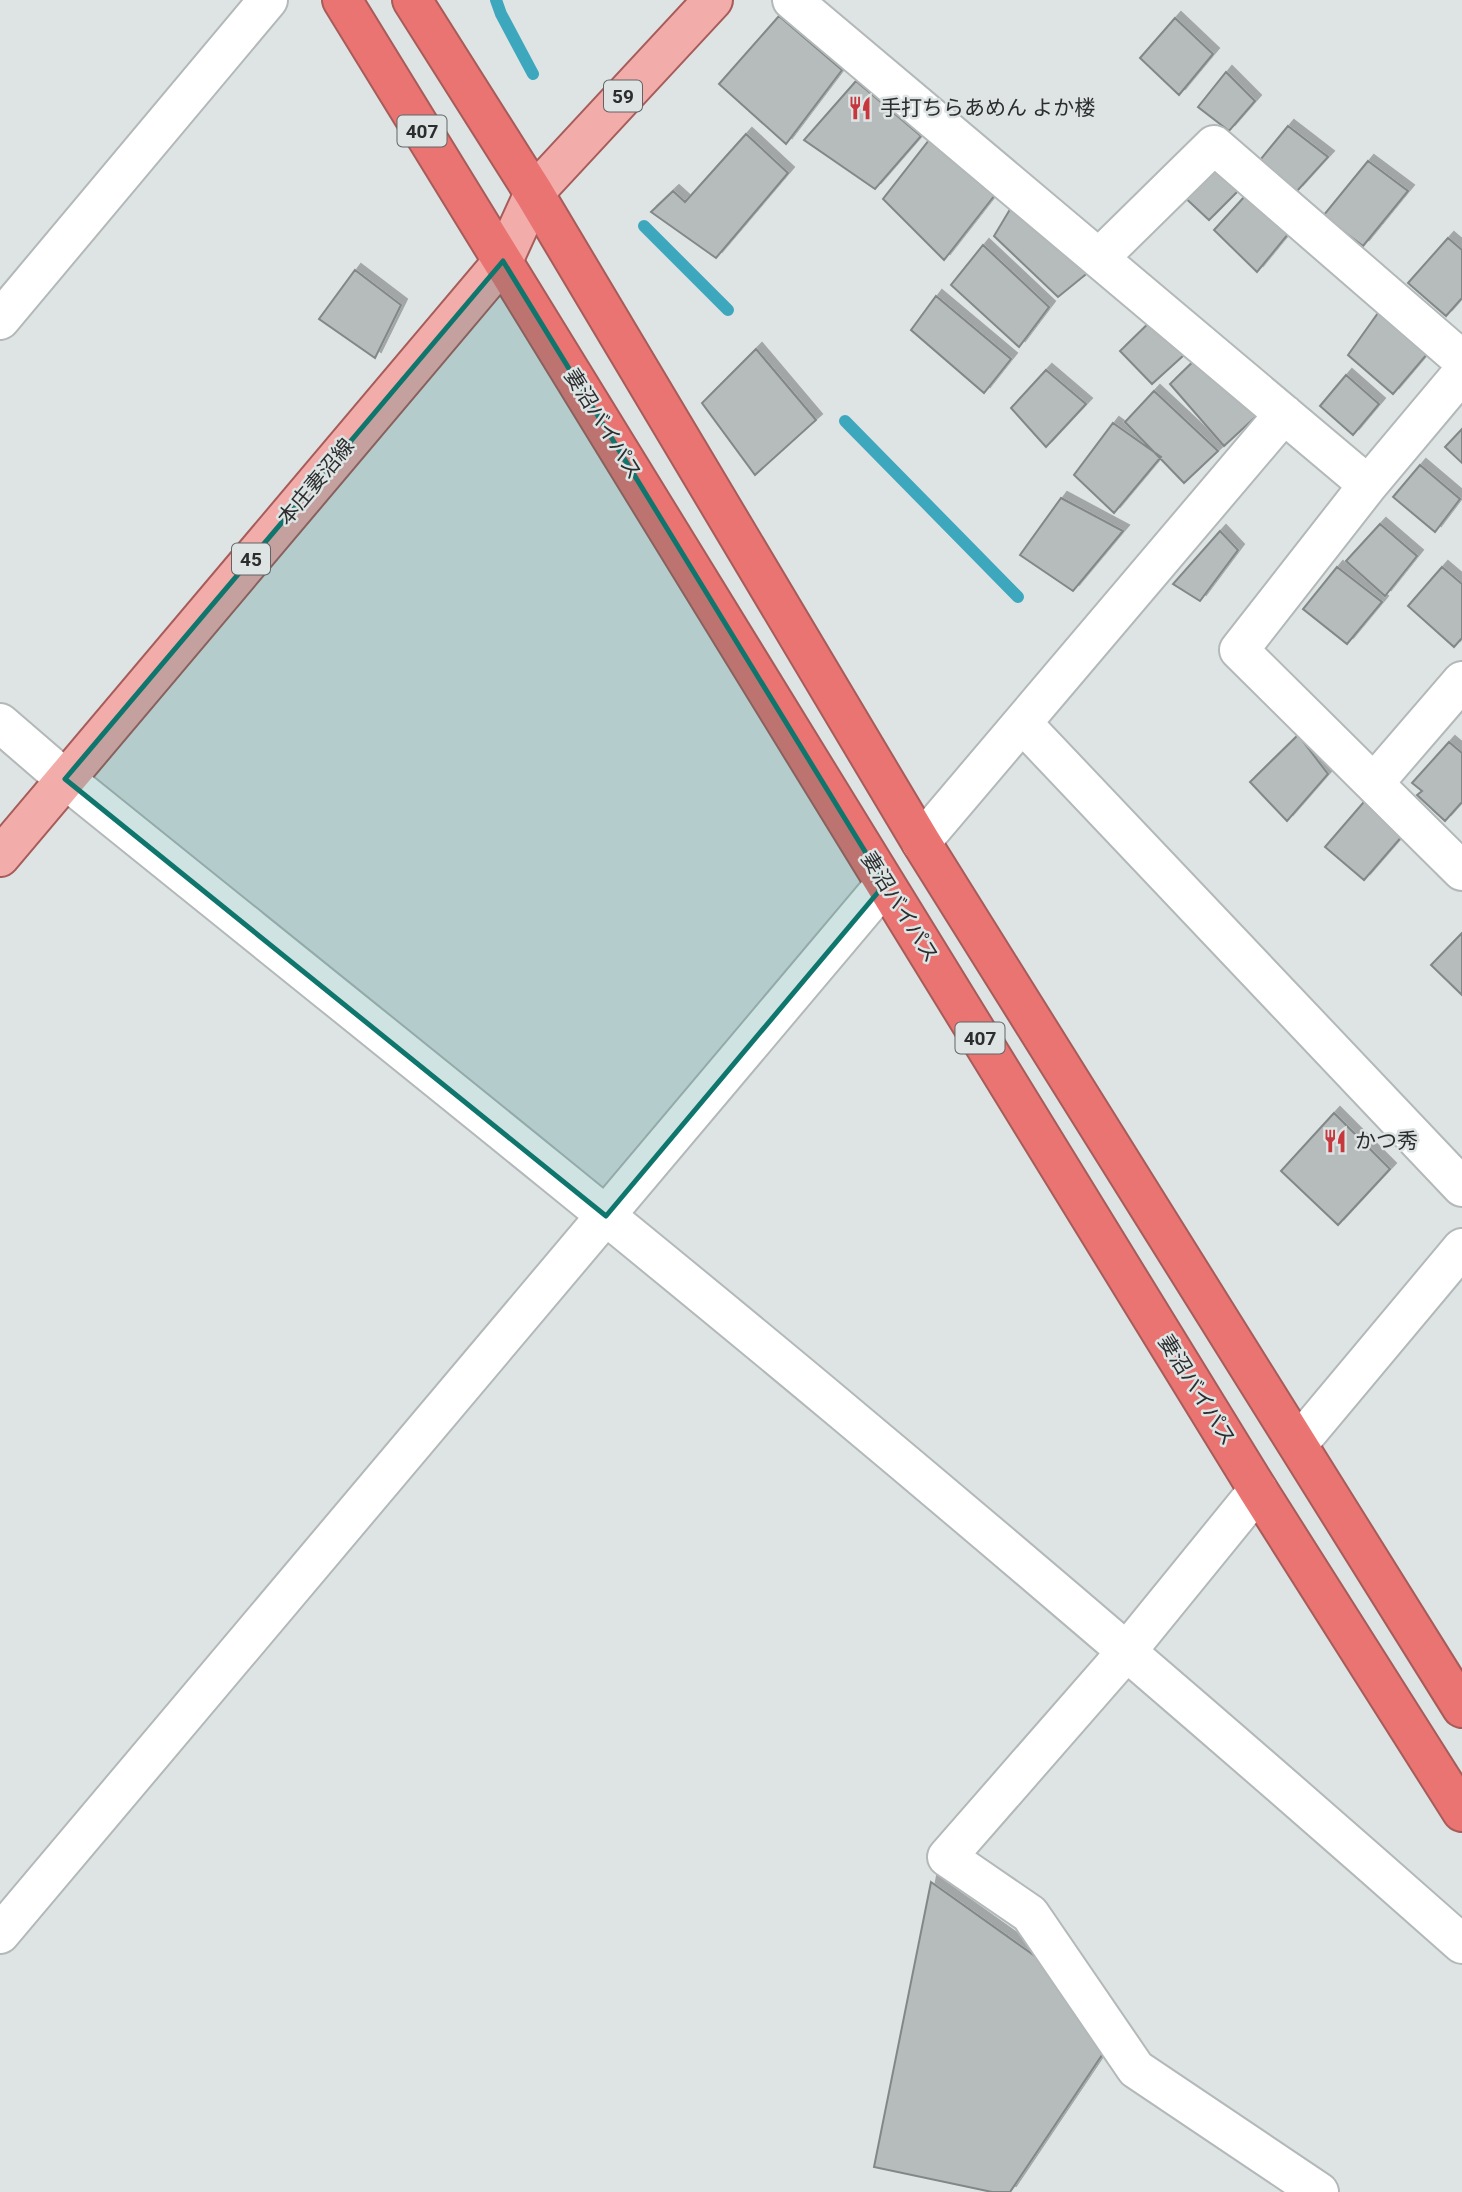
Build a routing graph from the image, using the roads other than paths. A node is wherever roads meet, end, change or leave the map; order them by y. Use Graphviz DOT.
graph roads {
  1 [pos="268,0"];
  2 [pos="342,0"];
  3 [pos="412,0"];
  4 [pos="713,0"];
  5 [pos="792,0"];
  6 [pos="534,193"];
  7 [pos="1099,258"];
  8 [pos="503,261"];
  9 [pos="0,320"];
  10 [pos="1462,360"];
  11 [pos="1462,373"];
  12 [pos="1283,414"];
  13 [pos="1368,485"];
  14 [pos="1462,681"];
  15 [pos="0,723"];
  16 [pos="1022,723"];
  17 [pos="65,779"];
  18 [pos="1374,783"];
  19 [pos="921,842"];
  20 [pos="0,857"];
  21 [pos="1462,871"];
  22 [pos="885,884"];
  23 [pos="1462,1187"];
  24 [pos="606,1216"];
  25 [pos="1462,1248"];
  26 [pos="1298,1444"];
  27 [pos="1258,1490"];
  28 [pos="1127,1651"];
  29 [pos="1462,1708"];
  30 [pos="1462,1812"];
  31 [pos="0,1934"];
  32 [pos="1462,1944"];
  33 [pos="1319,2192"];
  1 -- 9 [label="street"];
  2 -- 8 [label="highway, 妻沼バイパス / 407"];
  3 -- 6 [label="highway, 407"];
  4 -- 6 [label="main road, 59"];
  5 -- 7 [label="street"];
  6 -- 8 [label="main road, 本庄妻沼線 / 45"];
  6 -- 19 [label="highway, 407"];
  7 -- 10 [label="street"];
  7 -- 12 [label="street"];
  8 -- 17 [label="main road, 本庄妻沼線 / 45"];
  8 -- 22 [label="highway, 妻沼バイパス / 407"];
  11 -- 13 [label="street"];
  12 -- 13 [label="street"];
  12 -- 16 [label="street"];
  13 -- 18 [label="street"];
  14 -- 18 [label="street"];
  15 -- 17 [label="street"];
  16 -- 19 [label="street"];
  16 -- 23 [label="street"];
  17 -- 20 [label="main road, 本庄妻沼線 / 45"];
  17 -- 24 [label="street"];
  18 -- 21 [label="street"];
  19 -- 26 [label="highway, 407"];
  22 -- 24 [label="street"];
  22 -- 27 [label="highway, 妻沼バイパス / 407"];
  24 -- 28 [label="street"];
  24 -- 31 [label="street"];
  25 -- 26 [label="street"];
  26 -- 29 [label="highway, 407"];
  27 -- 28 [label="street"];
  27 -- 30 [label="highway, 妻沼バイパス / 407"];
  28 -- 32 [label="street"];
  28 -- 33 [label="street"];
}
